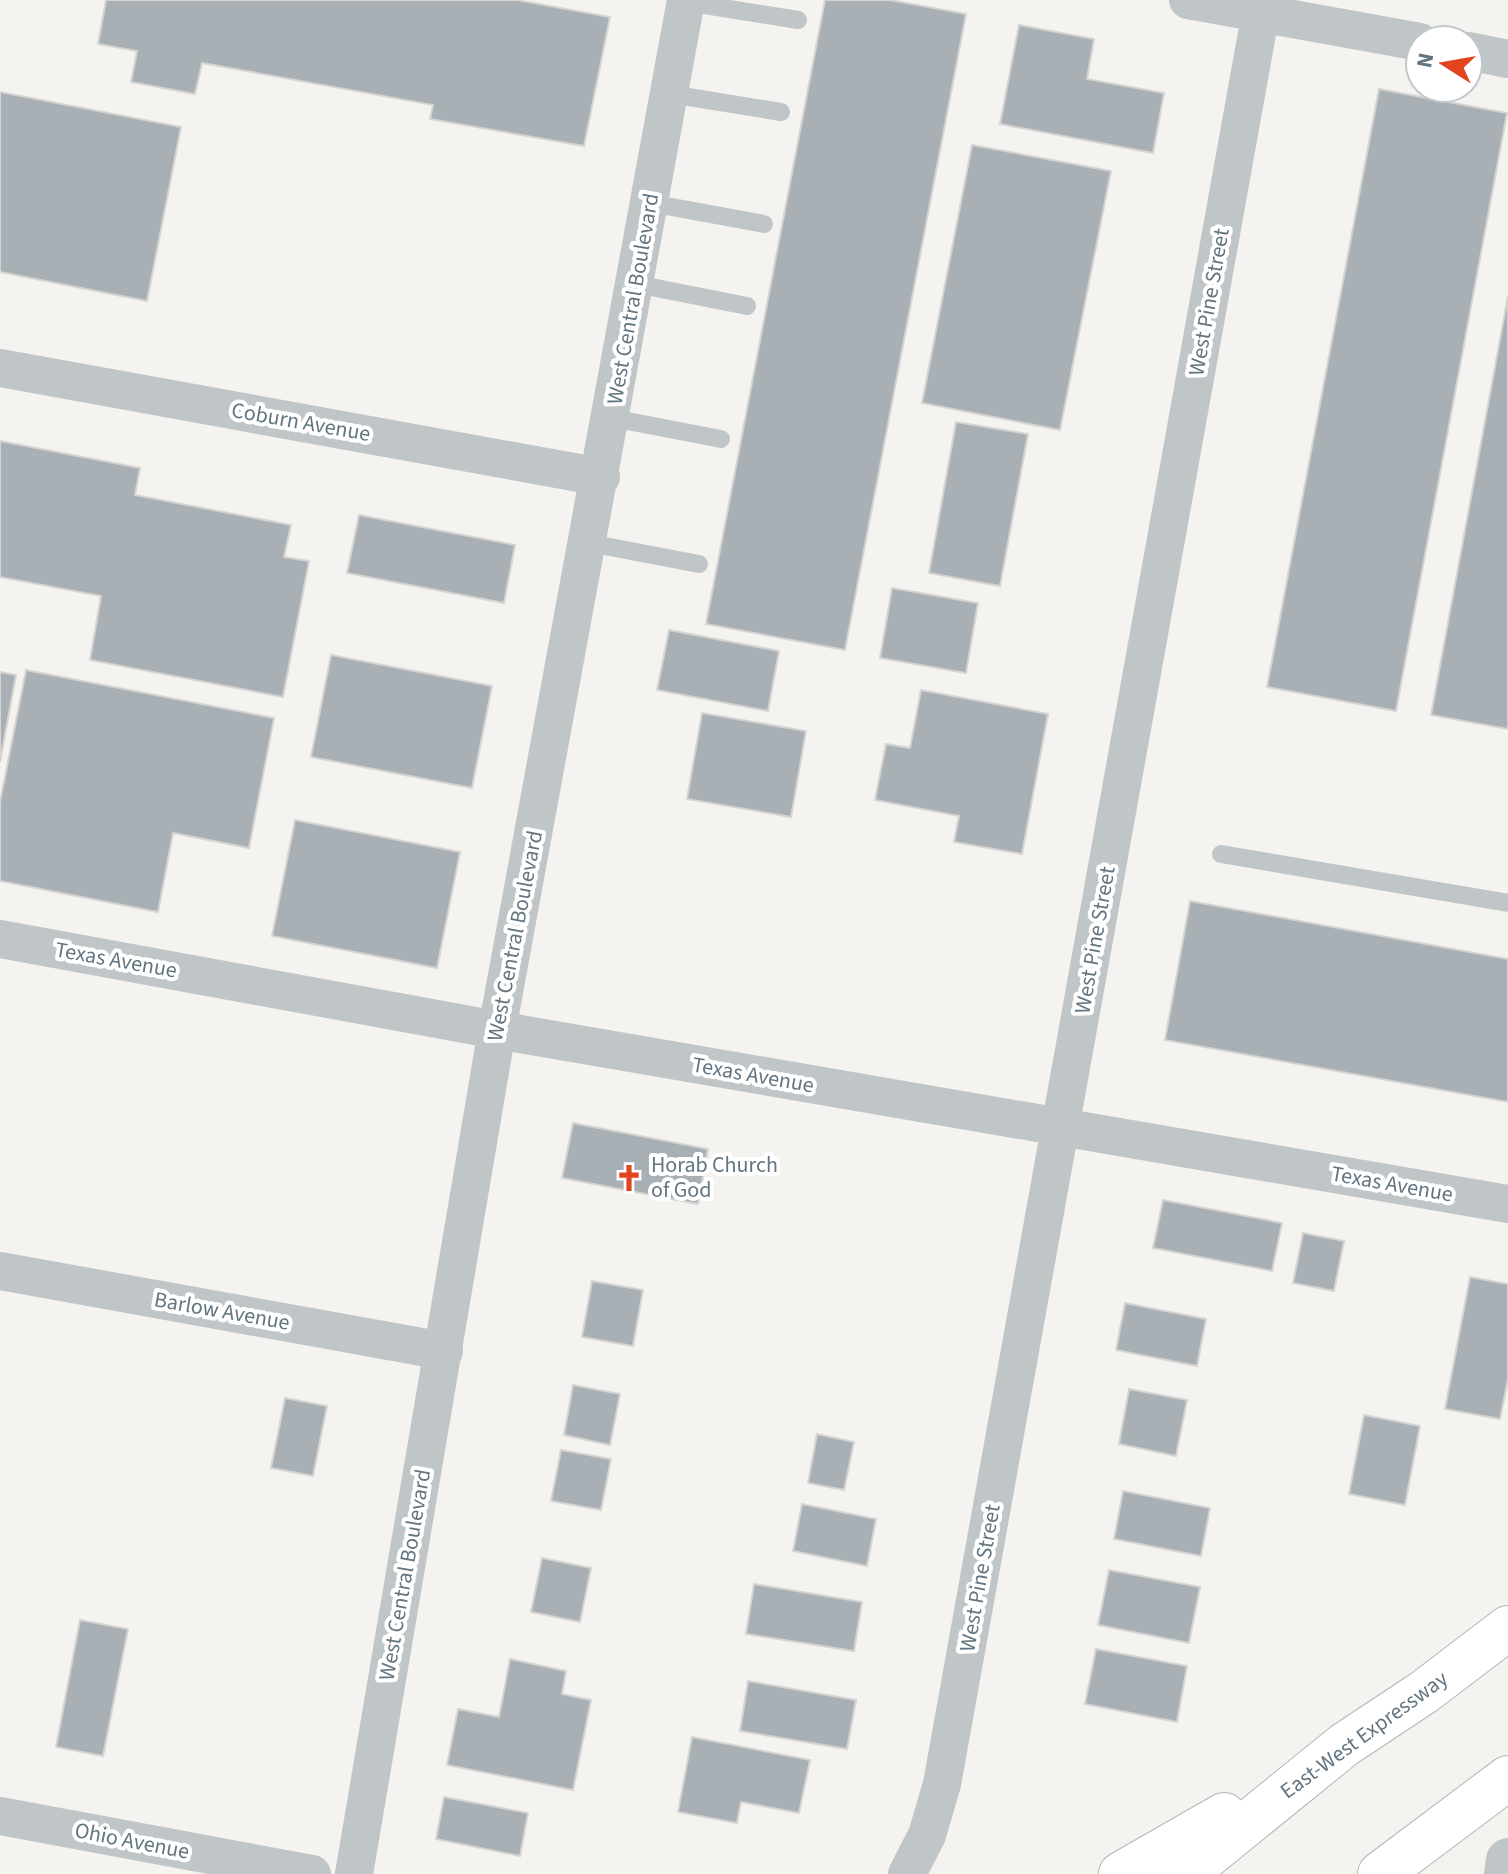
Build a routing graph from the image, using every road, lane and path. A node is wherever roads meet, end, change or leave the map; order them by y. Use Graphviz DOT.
graph roads {
  1 [pos="1188,0"];
  2 [pos="686,1"];
  3 [pos="1262,6"];
  4 [pos="798,20"];
  5 [pos="1404,38"];
  6 [pos="1484,54"];
  7 [pos="1508,59"];
  8 [pos="670,94"];
  9 [pos="781,112"];
  10 [pos="650,203"];
  11 [pos="764,224"];
  12 [pos="636,284"];
  13 [pos="747,306"];
  14 [pos="0,368"];
  15 [pos="612,418"];
  16 [pos="721,439"];
  17 [pos="601,477"];
  18 [pos="589,543"];
  19 [pos="699,564"];
  20 [pos="1221,854"];
  21 [pos="1508,903"];
  22 [pos="0,939"];
  23 [pos="497,1030"];
  24 [pos="1062,1128"];
  25 [pos="1508,1204"];
  26 [pos="0,1271"];
  27 [pos="444,1351"];
  28 [pos="1508,1628"];
  29 [pos="1344,1745"];
  30 [pos="1508,1778"];
  31 [pos="0,1816"];
  32 [pos="1405,1859"];
  33 [pos="1508,1860"];
  34 [pos="312,1874"];
  35 [pos="354,1874"];
  36 [pos="907,1874"];
  37 [pos="1121,1874"];
  38 [pos="1185,1874"];
  39 [pos="1380,1874"];
  40 [pos="1506,1874"];
  1 -- 3 [label="street"];
  2 -- 4 [label="lane"];
  2 -- 8 [label="street, West Central Boulevard"];
  3 -- 5 [label="street"];
  3 -- 24 [label="street, West Pine Street"];
  6 -- 7 [label="street"];
  8 -- 9 [label="lane"];
  8 -- 10 [label="street, West Central Boulevard"];
  10 -- 11 [label="lane"];
  10 -- 12 [label="street, West Central Boulevard"];
  12 -- 13 [label="lane"];
  12 -- 15 [label="street, West Central Boulevard"];
  14 -- 17 [label="street, Coburn Avenue"];
  15 -- 16 [label="lane"];
  15 -- 17 [label="street, West Central Boulevard"];
  17 -- 18 [label="street, West Central Boulevard"];
  18 -- 19 [label="lane"];
  18 -- 23 [label="street, West Central Boulevard"];
  20 -- 21 [label="lane"];
  22 -- 23 [label="street, Texas Avenue"];
  23 -- 24 [label="street, Texas Avenue"];
  23 -- 27 [label="street, West Central Boulevard"];
  24 -- 25 [label="street, Texas Avenue"];
  24 -- 36 [label="street, West Pine Street"];
  26 -- 27 [label="street, Barlow Avenue"];
  27 -- 35 [label="street, West Central Boulevard"];
  28 -- 29 [label="highway, East-West Expressway"];
  29 -- 37 [label="highway"];
  29 -- 38 [label="highway, East-West Expressway"];
  30 -- 32 [label="highway"];
  31 -- 34 [label="street, Ohio Avenue"];
  32 -- 39 [label="highway"];
  33 -- 40 [label="street"];
}
